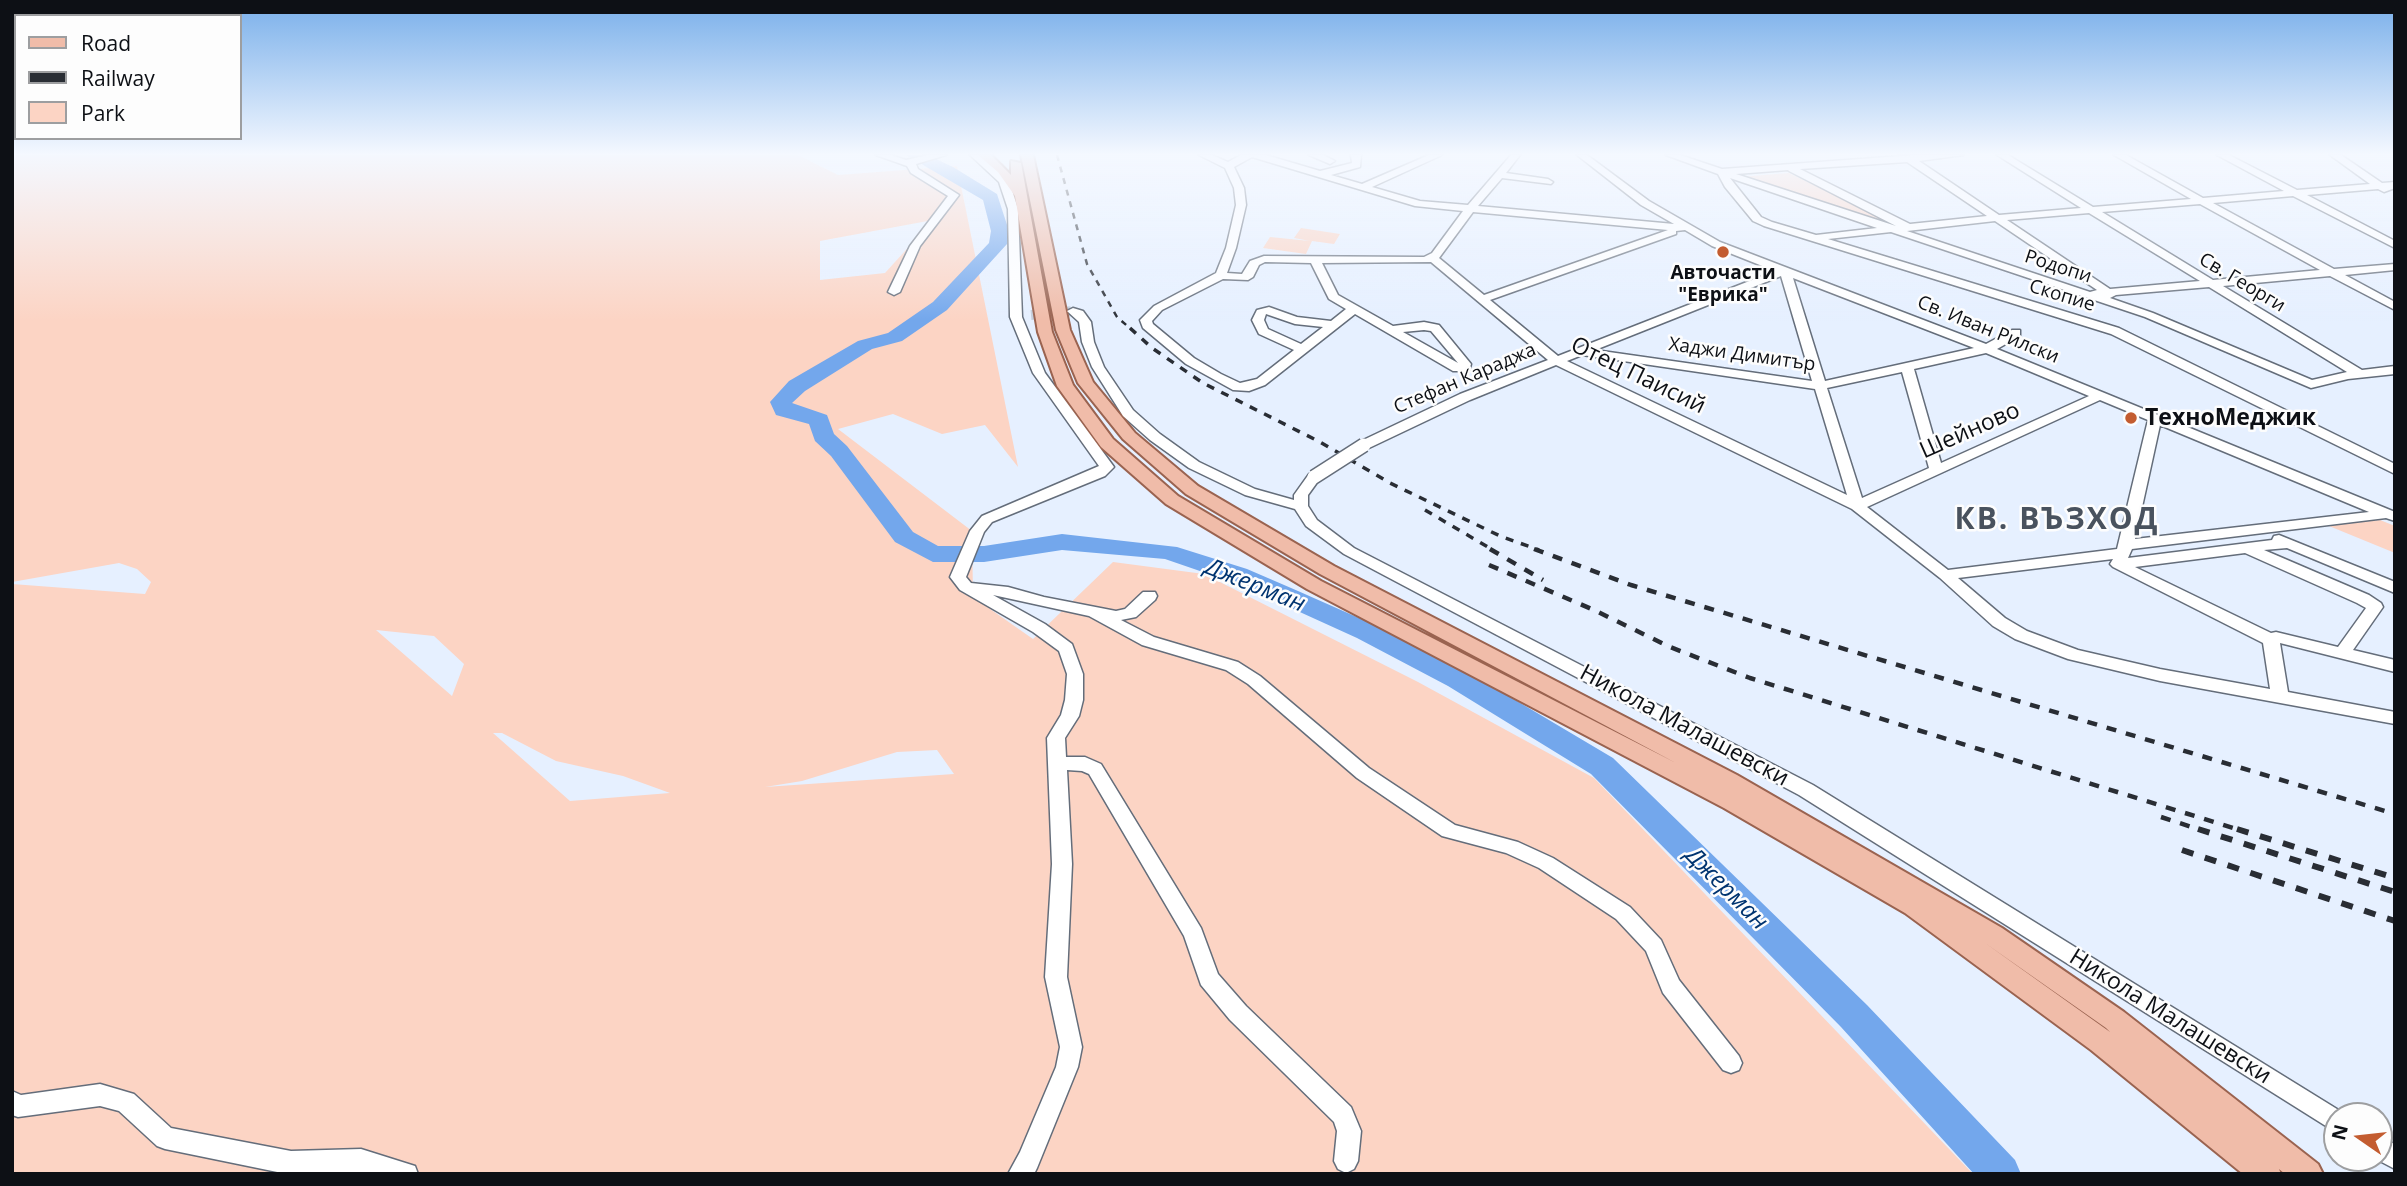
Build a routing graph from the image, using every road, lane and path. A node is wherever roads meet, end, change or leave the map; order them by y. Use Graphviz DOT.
graph roads {
  1 [pos="942,210"];
  2 [pos="1013,210"];
  3 [pos="1024,210"];
  4 [pos="1038,210"];
  5 [pos="1048,210"];
  6 [pos="1240,210"];
  7 [pos="1455,210"];
  8 [pos="1469,210"];
  9 [pos="1653,210"];
  10 [pos="1750,210"];
  11 [pos="1834,210"];
  12 [pos="1875,210"];
  13 [pos="1985,210"];
  14 [pos="2100,210"];
  15 [pos="2218,210"];
  16 [pos="2328,210"];
  17 [pos="2092,211"];
  18 [pos="1466,214"];
  19 [pos="1996,218"];
  20 [pos="1907,227"];
  21 [pos="1888,229"];
  22 [pos="1679,230"];
  23 [pos="1813,237"];
  24 [pos="1790,241"];
  25 [pos="2395,245"];
  26 [pos="1431,257"];
  27 [pos="1315,260"];
  28 [pos="2395,267"];
  29 [pos="1785,271"];
  30 [pos="2332,273"];
  31 [pos="1221,275"];
  32 [pos="2210,284"];
  33 [pos="1054,291"];
  34 [pos="894,292"];
  35 [pos="2107,293"];
  36 [pos="2088,295"];
  37 [pos="1483,299"];
  38 [pos="2395,307"];
  39 [pos="1354,309"];
  40 [pos="1073,311"];
  41 [pos="2149,316"];
  42 [pos="1332,325"];
  43 [pos="1393,330"];
  44 [pos="2017,333"];
  45 [pos="1301,349"];
  46 [pos="1987,349"];
  47 [pos="1581,351"];
  48 [pos="1557,361"];
  49 [pos="1907,367"];
  50 [pos="2395,370"];
  51 [pos="2358,373"];
  52 [pos="1821,386"];
  53 [pos="2101,395"];
  54 [pos="2155,417"];
  55 [pos="1936,469"];
  56 [pos="2395,470"];
  57 [pos="1301,506"];
  58 [pos="1857,506"];
  59 [pos="2391,515"];
  60 [pos="2258,530"];
  61 [pos="2288,542"];
  62 [pos="2246,548"];
  63 [pos="2123,554"];
  64 [pos="1945,575"];
  65 [pos="966,587"];
  66 [pos="2395,588"];
  67 [pos="1149,596"];
  68 [pos="1095,613"];
  69 [pos="2271,640"];
  70 [pos="2343,652"];
  71 [pos="2395,666"];
  72 [pos="2280,695"];
  73 [pos="2395,718"];
  74 [pos="1058,763"];
  75 [pos="1731,1063"];
  76 [pos="14,1106"];
  77 [pos="2323,1113"];
  78 [pos="1346,1161"];
  79 [pos="406,1174"];
  80 [pos="1020,1174"];
  81 [pos="2266,1174"];
  82 [pos="2308,1174"];
  1 -- 34 [label="street"];
  2 -- 65 [label="street"];
  3 -- 81 [label="main road"];
  4 -- 33 [label="main road"];
  5 -- 33 [label="main road"];
  6 -- 31 [label="street"];
  7 -- 18 [label="street"];
  8 -- 18 [label="street"];
  9 -- 22 [label="street, Св. Иван Рилски"];
  10 -- 23 [label="street, Скопие"];
  11 -- 21 [label="street, Родопи"];
  12 -- 20 [label="street"];
  13 -- 19 [label="street"];
  14 -- 17 [label="street"];
  15 -- 30 [label="street"];
  16 -- 25 [label="street"];
  17 -- 19 [label="street"];
  17 -- 32 [label="street, Св. Георги"];
  18 -- 22 [label="street"];
  18 -- 26 [label="street"];
  19 -- 20 [label="street"];
  19 -- 35 [label="street"];
  20 -- 21 [label="street"];
  21 -- 23 [label="street"];
  21 -- 36 [label="street, Родопи"];
  22 -- 29 [label="street, Св. Иван Рилски"];
  22 -- 37 [label="street"];
  23 -- 24 [label="street"];
  23 -- 56 [label="street, Скопие"];
  26 -- 27 [label="street"];
  26 -- 37 [label="street, Отец Паисий"];
  27 -- 31 [label="street"];
  27 -- 39 [label="street"];
  28 -- 30 [label="street"];
  29 -- 46 [label="street, Св. Иван Рилски"];
  29 -- 47 [label="street, Стефан Караджа"];
  29 -- 52 [label="street"];
  30 -- 32 [label="street"];
  30 -- 38 [label="street"];
  31 -- 45 [label="street"];
  32 -- 35 [label="street"];
  32 -- 51 [label="street, Св. Георги"];
  33 -- 82 [label="main road"];
  35 -- 36 [label="street"];
  35 -- 41 [label="street"];
  36 -- 41 [label="street, Родопи"];
  37 -- 48 [label="street, Отец Паисий"];
  39 -- 42 [label="street"];
  39 -- 43 [label="street"];
  40 -- 57 [label="street"];
  41 -- 51 [label="street, Родопи"];
  42 -- 45 [label="street"];
  42 -- 45 [label="street"];
  43 -- 43 [label="street"];
  44 -- 46 [label="street, Хаджи Димитър"];
  46 -- 49 [label="street, Хаджи Димитър"];
  46 -- 53 [label="street, Св. Иван Рилски"];
  47 -- 48 [label="street, Стефан Караджа"];
  47 -- 52 [label="street, Хаджи Димитър"];
  48 -- 57 [label="street, Стефан Караджа, bridge"];
  48 -- 58 [label="street, Отец Паисий"];
  49 -- 52 [label="street, Хаджи Димитър"];
  49 -- 55 [label="street"];
  50 -- 51 [label="street"];
  52 -- 58 [label="street"];
  53 -- 54 [label="street, Св. Иван Рилски"];
  53 -- 55 [label="street, Шейново"];
  54 -- 59 [label="street, Св. Иван Рилски"];
  54 -- 63 [label="street"];
  55 -- 58 [label="street, Шейново"];
  57 -- 77 [label="street, Никола Малашевски"];
  58 -- 64 [label="street, Отец Паисий"];
  59 -- 60 [label="street"];
  60 -- 61 [label="street"];
  60 -- 63 [label="street"];
  61 -- 62 [label="street"];
  61 -- 66 [label="street"];
  62 -- 63 [label="street"];
  62 -- 70 [label="street"];
  63 -- 64 [label="street"];
  63 -- 69 [label="street"];
  64 -- 72 [label="street, Отец Паисий"];
  65 -- 68 [label="street"];
  65 -- 74 [label="street"];
  67 -- 68 [label="street"];
  68 -- 75 [label="street"];
  69 -- 70 [label="street"];
  69 -- 72 [label="street"];
  70 -- 71 [label="street"];
  72 -- 73 [label="street, Отец Паисий"];
  74 -- 78 [label="street"];
  74 -- 80 [label="street"];
  76 -- 79 [label="street"];
}
